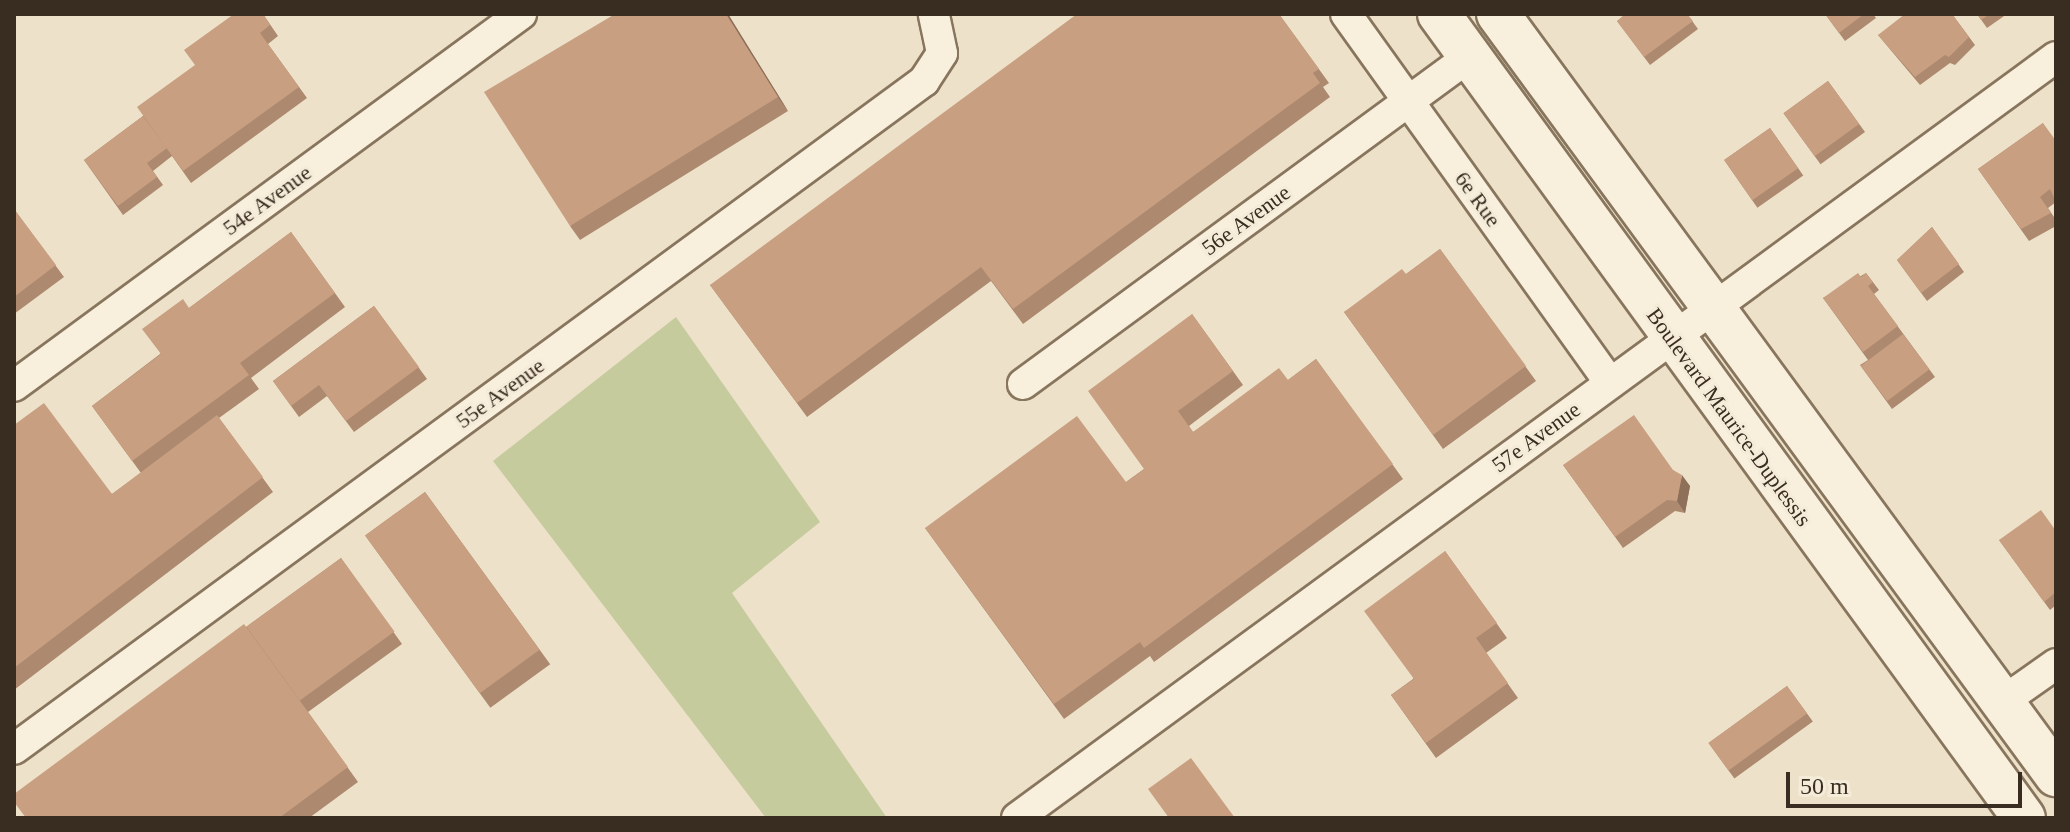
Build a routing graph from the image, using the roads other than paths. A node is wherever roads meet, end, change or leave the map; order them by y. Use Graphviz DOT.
graph roads {
  1 [pos="521,14"];
  2 [pos="934,14"];
  3 [pos="1346,14"];
  4 [pos="1439,14"];
  5 [pos="1513,19"];
  6 [pos="1470,56"];
  7 [pos="2056,57"];
  8 [pos="1408,102"];
  9 [pos="1710,307"];
  10 [pos="1671,338"];
  11 [pos="1610,383"];
  12 [pos="1023,384"];
  13 [pos="14,386"];
  14 [pos="2056,664"];
  15 [pos="2002,702"];
  16 [pos="14,749"];
  17 [pos="2056,775"];
  18 [pos="1017,818"];
  19 [pos="2024,818"];
  1 -- 13 [label="street, 54e Avenue"];
  2 -- 16 [label="street, 55e Avenue"];
  3 -- 8 [label="street, 6e Rue"];
  4 -- 6 [label="street, Boulevard Maurice-Duplessis"];
  5 -- 9 [label="street"];
  6 -- 8 [label="street, 56e Avenue"];
  6 -- 10 [label="street, Boulevard Maurice-Duplessis"];
  7 -- 9 [label="street, 57e Avenue"];
  8 -- 11 [label="street, 6e Rue"];
  8 -- 12 [label="street, 56e Avenue"];
  9 -- 10 [label="street, 57e Avenue"];
  9 -- 15 [label="street"];
  10 -- 11 [label="street, 57e Avenue"];
  10 -- 19 [label="street, Boulevard Maurice-Duplessis"];
  11 -- 18 [label="street, 57e Avenue"];
  14 -- 15 [label="street"];
  15 -- 17 [label="street"];
}
